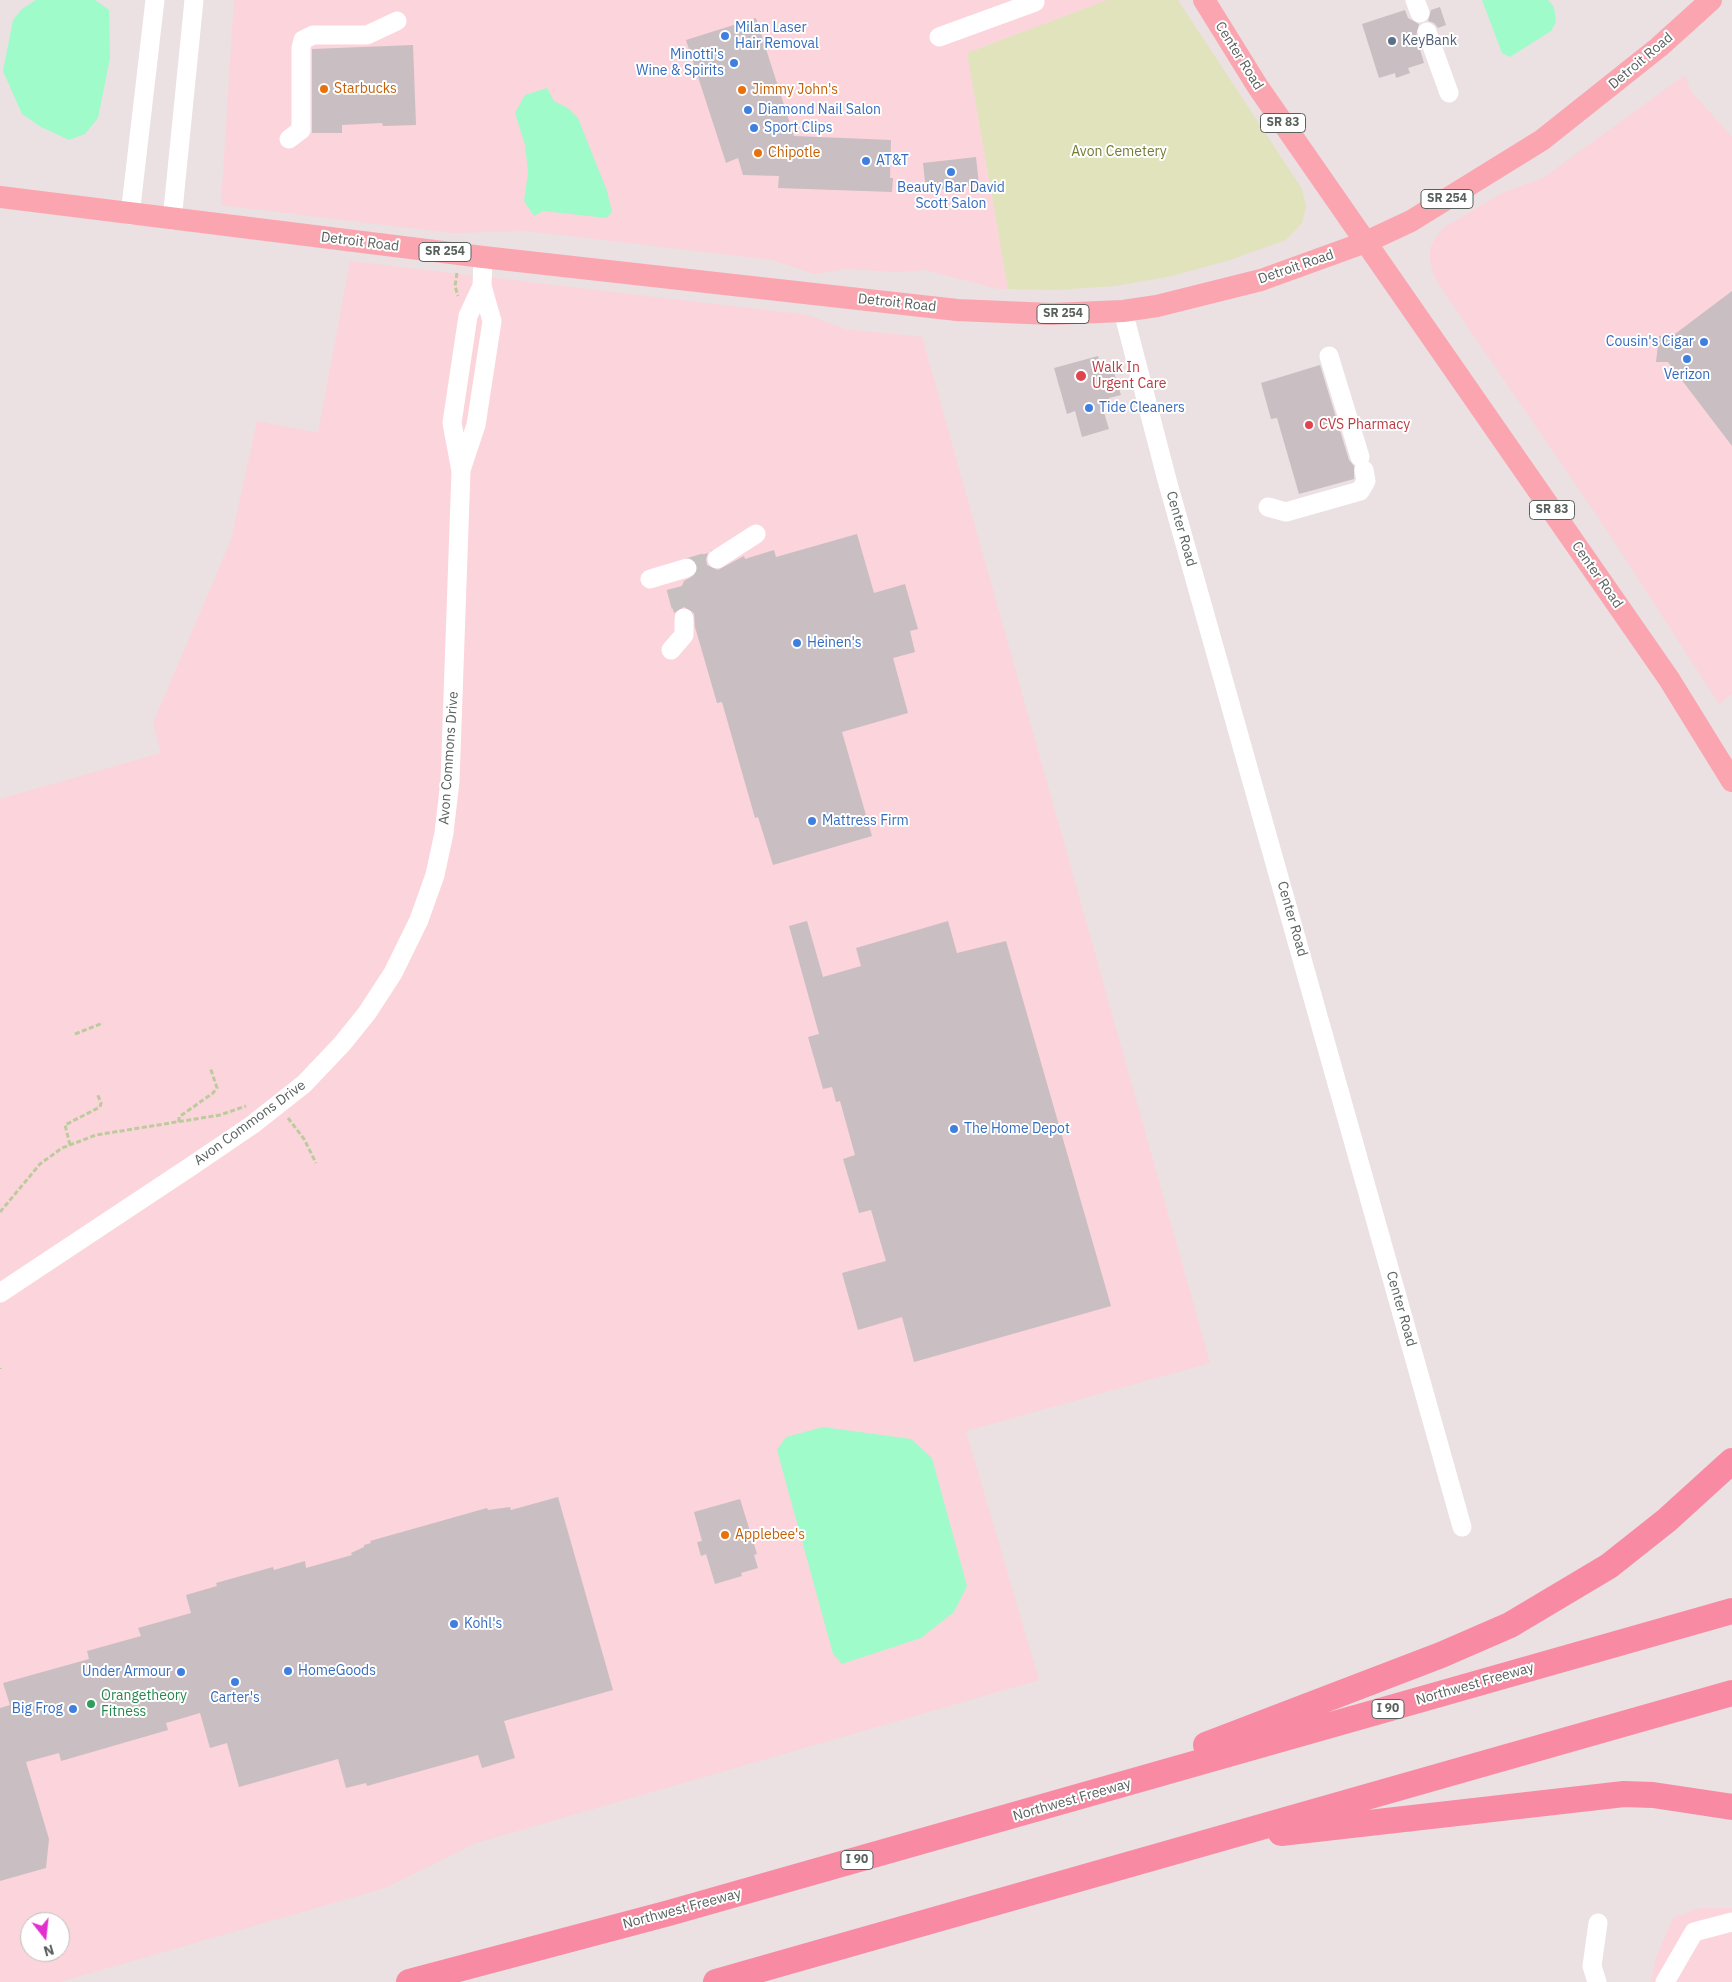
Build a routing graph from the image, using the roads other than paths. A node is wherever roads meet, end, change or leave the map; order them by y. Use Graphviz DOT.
graph roads {
  1 [pos="155,0"];
  2 [pos="194,0"];
  3 [pos="1204,0"];
  4 [pos="1711,0"];
  5 [pos="1035,2"];
  6 [pos="397,21"];
  7 [pos="1427,32"];
  8 [pos="939,37"];
  9 [pos="1449,93"];
  10 [pos="289,138"];
  11 [pos="0,197"];
  12 [pos="130,215"];
  13 [pos="172,220"];
  14 [pos="1366,242"];
  15 [pos="483,257"];
  16 [pos="1123,311"];
  17 [pos="1329,356"];
  18 [pos="1268,507"];
  19 [pos="756,534"];
  20 [pos="717,559"];
  21 [pos="678,576"];
  22 [pos="650,579"];
  23 [pos="684,618"];
  24 [pos="671,650"];
  25 [pos="1732,781"];
  26 [pos="0,1293"];
  27 [pos="1732,1461"];
  28 [pos="1462,1526"];
  29 [pos="1732,1611"];
  30 [pos="1732,1693"];
  31 [pos="1732,1807"];
  32 [pos="1044,1808"];
  33 [pos="1209,1841"];
  34 [pos="1732,1922"];
  35 [pos="1598,1923"];
  36 [pos="409,1982"];
  37 [pos="716,1982"];
  38 [pos="1597,1982"];
  39 [pos="1665,1982"];
  1 -- 12 [label="street"];
  2 -- 13 [label="street"];
  3 -- 14 [label="main road, Center Road / SR 83"];
  4 -- 14 [label="main road, Detroit Road / SR 254"];
  5 -- 8 [label="street"];
  6 -- 10 [label="street"];
  7 -- 9 [label="street"];
  11 -- 12 [label="main road, Detroit Road / SR 254"];
  12 -- 13 [label="main road, Detroit Road / SR 254"];
  13 -- 15 [label="main road, Detroit Road / SR 254"];
  14 -- 16 [label="main road, Detroit Road / SR 254"];
  14 -- 25 [label="main road, Center Road / SR 83"];
  15 -- 16 [label="main road, Detroit Road / SR 254"];
  15 -- 26 [label="street, Avon Commons Drive"];
  16 -- 28 [label="street, Center Road"];
  17 -- 18 [label="street"];
  19 -- 20 [label="street"];
  21 -- 22 [label="street"];
  23 -- 24 [label="street"];
  27 -- 32 [label="highway"];
  29 -- 32 [label="highway, Northwest Freeway / I 90"];
  30 -- 33 [label="highway"];
  31 -- 33 [label="highway"];
  32 -- 36 [label="highway, Northwest Freeway / I 90"];
  33 -- 37 [label="highway"];
  34 -- 39 [label="street"];
  35 -- 38 [label="street"];
}
